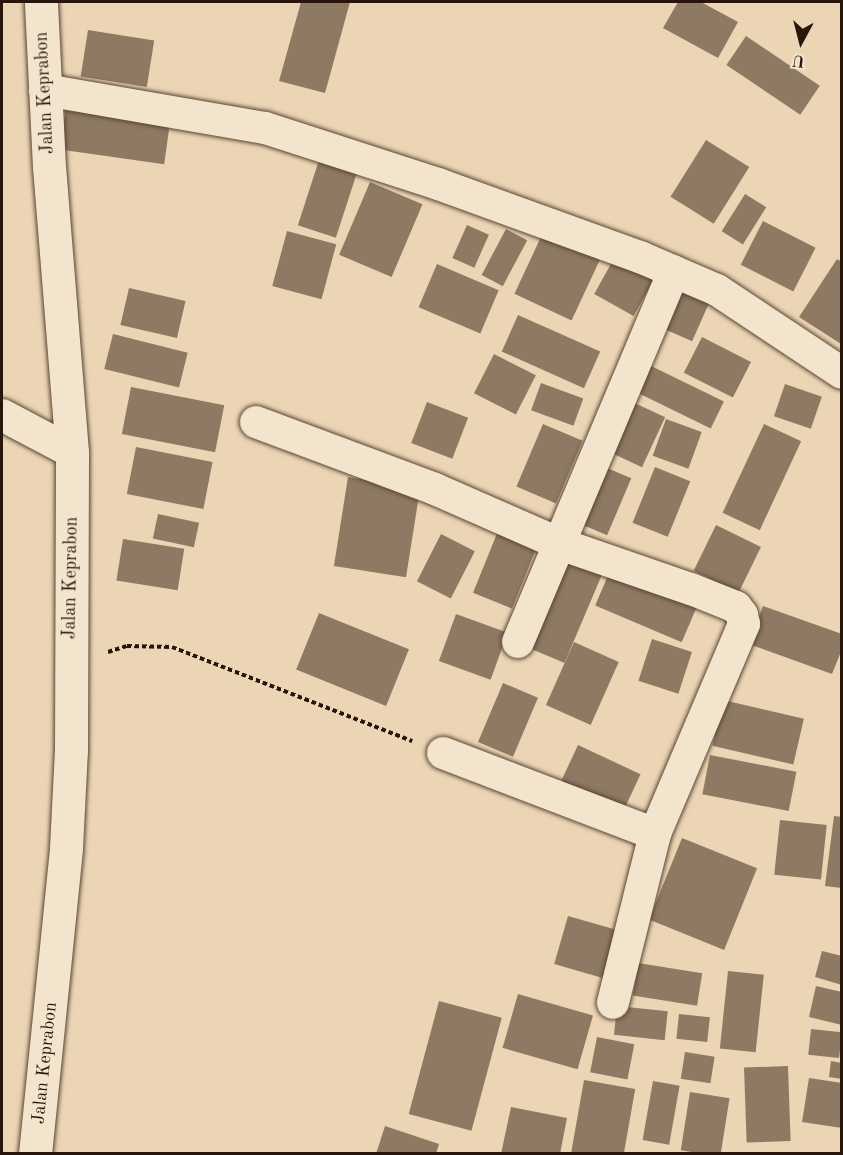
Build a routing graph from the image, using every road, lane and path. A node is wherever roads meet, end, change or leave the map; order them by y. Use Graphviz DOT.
graph roads {
  1 [pos="41,2"];
  2 [pos="45,90"];
  3 [pos="674,271"];
  4 [pos="842,373"];
  5 [pos="2,416"];
  6 [pos="256,422"];
  7 [pos="72,452"];
  8 [pos="560,544"];
  9 [pos="518,642"];
  10 [pos="70,664"];
  11 [pos="443,753"];
  12 [pos="655,834"];
  13 [pos="613,1003"];
  14 [pos="36,1154"];
  1 -- 2 [label="street, Jalan Keprabon"];
  2 -- 3 [label="street"];
  2 -- 7 [label="street, Jalan Keprabon"];
  3 -- 4 [label="street"];
  3 -- 8 [label="street"];
  5 -- 7 [label="street"];
  6 -- 8 [label="street"];
  7 -- 10 [label="street, Jalan Keprabon"];
  8 -- 9 [label="street"];
  8 -- 12 [label="street"];
  10 -- 11 [label="path"];
  10 -- 14 [label="street, Jalan Keprabon"];
  11 -- 12 [label="street"];
  12 -- 13 [label="street"];
}
